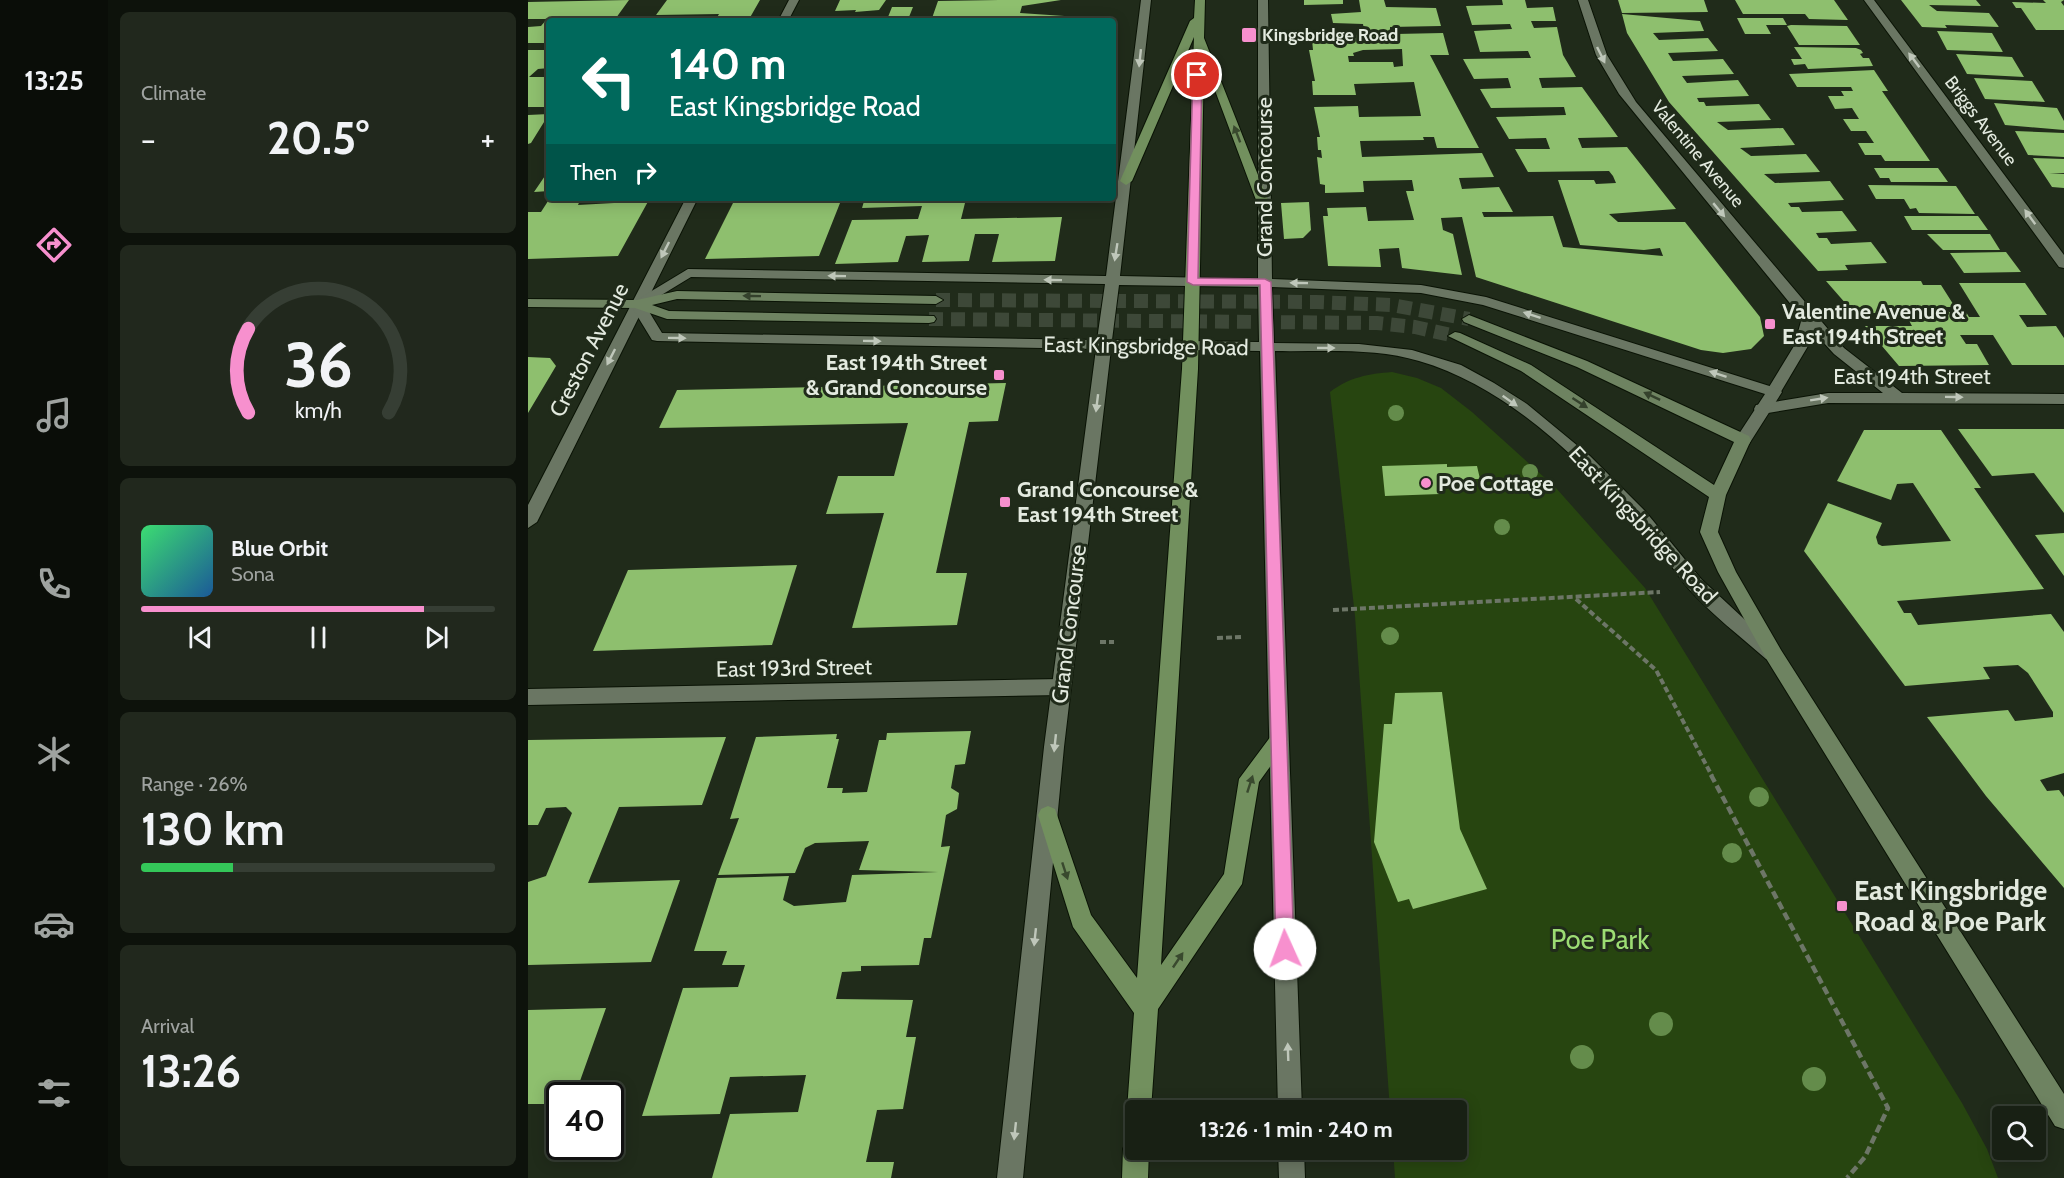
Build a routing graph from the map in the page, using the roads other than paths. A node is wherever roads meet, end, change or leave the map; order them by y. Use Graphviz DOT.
graph roads {
  1 [pos="794,0"];
  2 [pos="1146,0"];
  3 [pos="1263,0"];
  4 [pos="1583,0"];
  5 [pos="1869,0"];
  6 [pos="1200,5"];
  7 [pos="785,18"];
  8 [pos="1198,33"];
  9 [pos="1126,181"];
  10 [pos="690,201"];
  11 [pos="1264,208"];
  12 [pos="2064,264"];
  13 [pos="1111,281"];
  14 [pos="1193,282"];
  15 [pos="1265,282"];
  16 [pos="936,300"];
  17 [pos="528,303"];
  18 [pos="637,304"];
  19 [pos="1809,318"];
  20 [pos="929,319"];
  21 [pos="1469,319"];
  22 [pos="1455,336"];
  23 [pos="1103,345"];
  24 [pos="1191,346"];
  25 [pos="1268,348"];
  26 [pos="1774,392"];
  27 [pos="1896,396"];
  28 [pos="2064,399"];
  29 [pos="1762,409"];
  30 [pos="1743,440"];
  31 [pos="1718,495"];
  32 [pos="528,522"];
  33 [pos="1774,655"];
  34 [pos="1061,687"];
  35 [pos="528,697"];
  36 [pos="1278,742"];
  37 [pos="1048,816"];
  38 [pos="1145,1008"];
  39 [pos="1140,1100"];
  40 [pos="1290,1100"];
  41 [pos="2064,1117"];
  42 [pos="1136,1160"];
  43 [pos="1292,1160"];
  44 [pos="1010,1178"];
  45 [pos="1135,1178"];
  46 [pos="1292,1178"];
  1 -- 7 [label="street"];
  2 -- 9 [label="street, Grand Concourse, one-way"];
  3 -- 11 [label="street, Grand Concourse"];
  4 -- 19 [label="street, Valentine Avenue, one-way"];
  12 -- 5 [label="street, Briggs Avenue, one-way"];
  6 -- 8 [label="main road"];
  6 -- 9 [label="main road"];
  11 -- 8 [label="main road, one-way"];
  8 -- 14 [label="main road"];
  9 -- 13 [label="street, Grand Concourse, one-way"];
  10 -- 18 [label="street, Creston Avenue, one-way"];
  11 -- 15 [label="street, Grand Concourse"];
  13 -- 14 [label="street"];
  13 -- 18 [label="street, one-way"];
  13 -- 23 [label="street, Grand Concourse"];
  14 -- 15 [label="street"];
  14 -- 24 [label="main road"];
  15 -- 25 [label="street, Grand Concourse"];
  26 -- 15 [label="street, one-way"];
  16 -- 18 [label="main road, one-way"];
  17 -- 18 [label="main road"];
  18 -- 20 [label="main road"];
  18 -- 23 [label="street, East Kingsbridge Road, one-way"];
  18 -- 32 [label="street, Creston Avenue, one-way"];
  19 -- 26 [label="street"];
  19 -- 27 [label="street, Valentine Avenue"];
  30 -- 21 [label="main road, one-way"];
  22 -- 31 [label="main road, East Kingsbridge Road, one-way"];
  23 -- 24 [label="street, East Kingsbridge Road"];
  23 -- 34 [label="street, Grand Concourse, one-way"];
  24 -- 25 [label="street, East Kingsbridge Road"];
  24 -- 38 [label="main road"];
  25 -- 33 [label="street, East Kingsbridge Road, one-way"];
  25 -- 36 [label="street, Grand Concourse"];
  26 -- 29 [label="street"];
  27 -- 28 [label="street, East 194th Street, one-way"];
  29 -- 27 [label="street, East 194th Street, one-way"];
  29 -- 30 [label="street"];
  30 -- 31 [label="main road"];
  31 -- 33 [label="main road, East Kingsbridge Road"];
  33 -- 41 [label="main road, East Kingsbridge Road"];
  34 -- 35 [label="street, East 193rd Street"];
  34 -- 37 [label="street, Grand Concourse, one-way"];
  38 -- 36 [label="main road, one-way"];
  40 -- 36 [label="street, Grand Concourse, one-way"];
  37 -- 38 [label="main road, one-way"];
  37 -- 44 [label="street, Grand Concourse, one-way"];
  38 -- 39 [label="main road"];
  42 -- 45 [label="main road"];
  43 -- 46 [label="street"];
}
